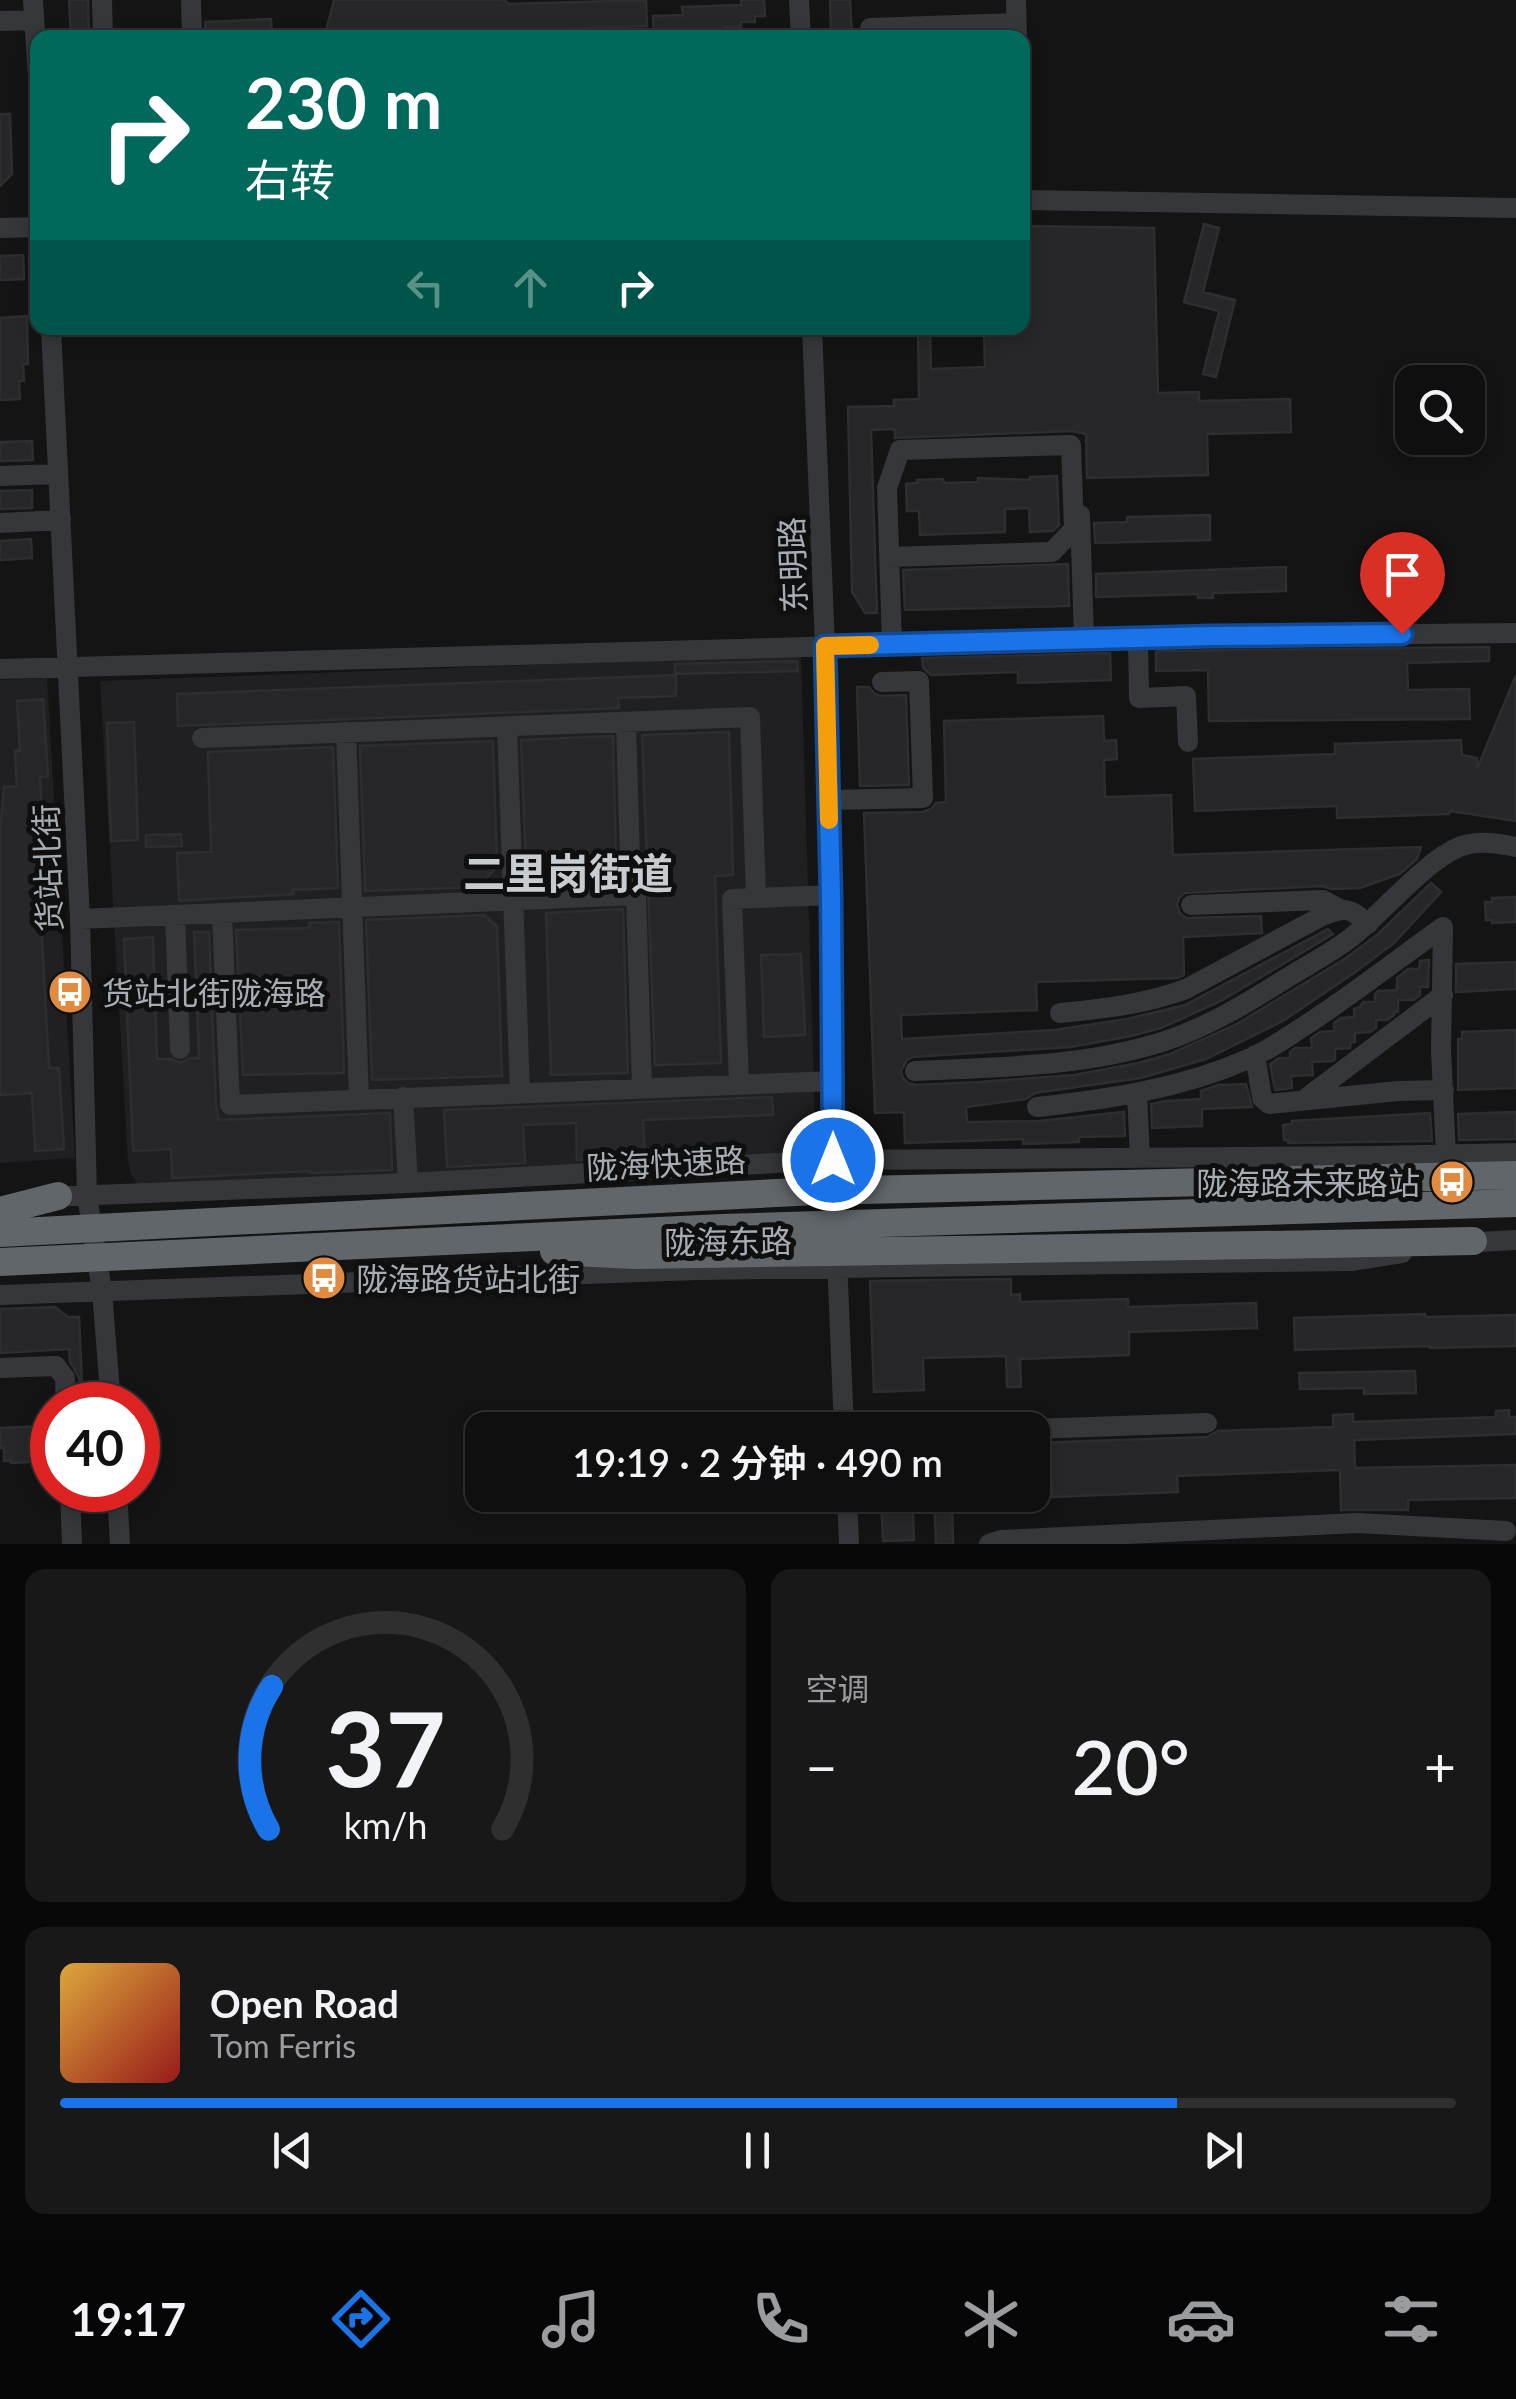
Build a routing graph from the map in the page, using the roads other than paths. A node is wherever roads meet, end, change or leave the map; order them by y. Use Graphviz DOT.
graph roads {
  1 [pos="102,0"];
  2 [pos="191,0"];
  3 [pos="800,0"];
  4 [pos="1016,0"];
  5 [pos="34,10"];
  6 [pos="0,21"];
  7 [pos="870,28"];
  8 [pos="103,30"];
  9 [pos="192,30"];
  10 [pos="801,30"];
  11 [pos="1017,30"];
  12 [pos="1030,200"];
  13 [pos="1516,208"];
  14 [pos="30,227"];
  15 [pos="0,228"];
  16 [pos="51,335"];
  17 [pos="812,335"];
  18 [pos="1078,448"];
  19 [pos="58,474"];
  20 [pos="0,476"];
  21 [pos="61,520"];
  22 [pos="0,523"];
  23 [pos="889,557"];
  24 [pos="1516,633"];
  25 [pos="1138,638"];
  26 [pos="1084,639"];
  27 [pos="892,644"];
  28 [pos="825,646"];
  29 [pos="68,667"];
  30 [pos="0,669"];
  31 [pos="882,682"];
  32 [pos="626,722"];
  33 [pos="507,726"];
  34 [pos="346,732"];
  35 [pos="202,738"];
  36 [pos="1188,742"];
  37 [pos="828,800"];
  38 [pos="1516,847"];
  39 [pos="636,895"];
  40 [pos="831,896"];
  41 [pos="756,898"];
  42 [pos="513,900"];
  43 [pos="1191,905"];
  44 [pos="352,908"];
  45 [pos="1340,910"];
  46 [pos="222,914"];
  47 [pos="174,916"];
  48 [pos="80,920"];
  49 [pos="1368,924"];
  50 [pos="1442,995"];
  51 [pos="1060,1014"];
  52 [pos="180,1049"];
  53 [pos="1255,1055"];
  54 [pos="915,1072"];
  55 [pos="834,1081"];
  56 [pos="739,1083"];
  57 [pos="642,1087"];
  58 [pos="1444,1090"];
  59 [pos="520,1092"];
  60 [pos="1137,1093"];
  61 [pos="403,1097"];
  62 [pos="359,1099"];
  63 [pos="1303,1100"];
  64 [pos="1037,1107"];
  65 [pos="1516,1152"];
  66 [pos="1446,1154"];
  67 [pos="1140,1158"];
  68 [pos="833,1160"];
  69 [pos="1516,1176"];
  70 [pos="408,1184"];
  71 [pos="58,1196"];
  72 [pos="86,1196"];
  73 [pos="0,1199"];
  74 [pos="1516,1203"];
  75 [pos="0,1211"];
  76 [pos="0,1233"];
  77 [pos="1516,1240"];
  78 [pos="1473,1241"];
  79 [pos="433,1242"];
  80 [pos="0,1262"];
  81 [pos="839,1269"];
  82 [pos="102,1291"];
  83 [pos="0,1295"];
  84 [pos="0,1368"];
  85 [pos="64,1382"];
  86 [pos="109,1382"];
  87 [pos="843,1412"];
  88 [pos="1206,1423"];
  89 [pos="1050,1428"];
  90 [pos="71,1512"];
  91 [pos="119,1512"];
  92 [pos="847,1512"];
  93 [pos="1506,1531"];
  94 [pos="72,1544"];
  95 [pos="120,1544"];
  96 [pos="848,1544"];
  97 [pos="989,1544"];
  1 -- 8 [label="street"];
  2 -- 9 [label="street"];
  3 -- 10 [label="street"];
  4 -- 11 [label="street"];
  5 -- 6 [label="street"];
  7 -- 11 [label="street"];
  12 -- 13 [label="street"];
  14 -- 15 [label="street"];
  16 -- 19 [label="street, 货站北街"];
  17 -- 28 [label="street, 东明路"];
  18 -- 26 [label="street"];
  19 -- 20 [label="street"];
  19 -- 21 [label="street, 货站北街"];
  21 -- 22 [label="street"];
  21 -- 29 [label="street, 货站北街"];
  23 -- 23 [label="street"];
  23 -- 27 [label="street"];
  24 -- 25 [label="street"];
  25 -- 26 [label="street"];
  25 -- 36 [label="street"];
  26 -- 27 [label="street"];
  27 -- 28 [label="street"];
  28 -- 29 [label="street"];
  28 -- 37 [label="street, 东明路"];
  29 -- 30 [label="street"];
  29 -- 48 [label="street, 货站北街"];
  31 -- 37 [label="street"];
  32 -- 33 [label="street"];
  32 -- 39 [label="street"];
  32 -- 41 [label="street"];
  33 -- 34 [label="street"];
  33 -- 42 [label="street"];
  34 -- 35 [label="street"];
  34 -- 44 [label="street"];
  37 -- 40 [label="street, 东明路"];
  38 -- 49 [label="street"];
  39 -- 42 [label="street"];
  39 -- 57 [label="street"];
  40 -- 41 [label="street"];
  40 -- 55 [label="street, 东明路"];
  41 -- 56 [label="street"];
  42 -- 44 [label="street"];
  42 -- 59 [label="street"];
  43 -- 45 [label="street"];
  44 -- 46 [label="street"];
  44 -- 62 [label="street"];
  45 -- 49 [label="street"];
  45 -- 51 [label="street"];
  46 -- 47 [label="street"];
  46 -- 62 [label="street"];
  47 -- 48 [label="street"];
  47 -- 52 [label="street"];
  48 -- 72 [label="street, 货站北街"];
  49 -- 54 [label="street"];
  50 -- 53 [label="street"];
  50 -- 58 [label="street"];
  50 -- 63 [label="street"];
  53 -- 60 [label="street"];
  53 -- 63 [label="street"];
  55 -- 56 [label="street"];
  55 -- 68 [label="street, 东明路"];
  56 -- 57 [label="street"];
  57 -- 59 [label="street"];
  58 -- 63 [label="street"];
  58 -- 66 [label="street"];
  59 -- 61 [label="street"];
  60 -- 64 [label="street"];
  60 -- 67 [label="street"];
  61 -- 62 [label="street"];
  61 -- 70 [label="street"];
  65 -- 66 [label="street"];
  66 -- 67 [label="street"];
  67 -- 68 [label="street"];
  68 -- 70 [label="street"];
  68 -- 81 [label="street, 东明路"];
  69 -- 76 [label="highway, 陇海快速路, bridge"];
  70 -- 72 [label="street"];
  71 -- 72 [label="street"];
  71 -- 73 [label="street"];
  71 -- 75 [label="highway"];
  72 -- 82 [label="street, 货站北街"];
  74 -- 79 [label="highway, 陇海快速路, bridge"];
  77 -- 78 [label="street, 陇海东路"];
  78 -- 79 [label="highway, bridge"];
  78 -- 81 [label="street, 陇海东路"];
  79 -- 80 [label="highway, 陇海快速路, bridge"];
  81 -- 82 [label="street, 陇海东路"];
  81 -- 87 [label="street, 东明路"];
  82 -- 83 [label="street, 陇海东路"];
  82 -- 86 [label="street, 货站北街"];
  84 -- 85 [label="street"];
  88 -- 89 [label="street"];
  90 -- 94 [label="street"];
  91 -- 95 [label="street"];
  92 -- 96 [label="street"];
  93 -- 97 [label="street"];
}
